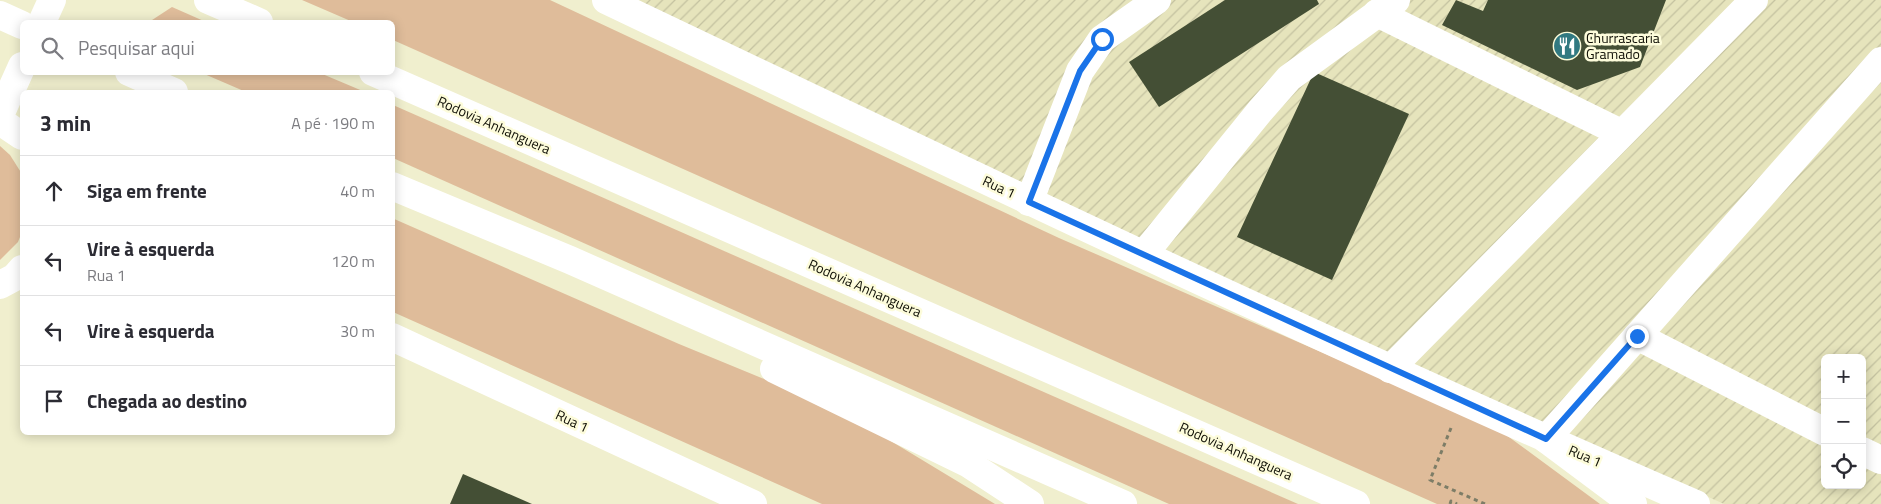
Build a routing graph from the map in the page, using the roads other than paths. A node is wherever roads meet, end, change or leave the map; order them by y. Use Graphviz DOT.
graph roads {
  1 [pos="52,0"];
  2 [pos="208,0"];
  3 [pos="606,0"];
  4 [pos="1157,0"];
  5 [pos="1754,0"];
  6 [pos="1387,6"];
  7 [pos="0,15"];
  8 [pos="43,20"];
  9 [pos="254,20"];
  10 [pos="20,24"];
  11 [pos="1881,61"];
  12 [pos="20,70"];
  13 [pos="136,75"];
  14 [pos="380,75"];
  15 [pos="170,90"];
  16 [pos="0,115"];
  17 [pos="0,121"];
  18 [pos="1621,133"];
  19 [pos="20,135"];
  20 [pos="395,187"];
  21 [pos="1029,202"];
  22 [pos="1144,254"];
  23 [pos="570,260"];
  24 [pos="20,272"];
  25 [pos="0,285"];
  26 [pos="1637,336"];
  27 [pos="395,338"];
  28 [pos="1390,369"];
  29 [pos="1821,430"];
  30 [pos="1546,439"];
  31 [pos="1866,453"];
  32 [pos="1881,460"];
  33 [pos="724,498"];
  34 [pos="753,504"];
  35 [pos="1030,504"];
  36 [pos="1123,504"];
  37 [pos="1356,504"];
  38 [pos="1633,504"];
  39 [pos="1696,504"];
  1 -- 8 [label="main road"];
  2 -- 9 [label="main road"];
  3 -- 21 [label="main road, Rua 1"];
  4 -- 21 [label="main road"];
  5 -- 18 [label="main road"];
  6 -- 18 [label="main road"];
  6 -- 22 [label="main road"];
  7 -- 10 [label="main road"];
  11 -- 26 [label="main road"];
  12 -- 16 [label="main road"];
  13 -- 15 [label="main road"];
  14 -- 37 [label="main road, Rodovia Anhanguera"];
  17 -- 19 [label="main road"];
  18 -- 28 [label="main road"];
  20 -- 23 [label="main road"];
  21 -- 22 [label="main road, Rua 1"];
  22 -- 28 [label="main road, Rua 1"];
  23 -- 35 [label="main road"];
  23 -- 36 [label="main road"];
  24 -- 25 [label="main road"];
  26 -- 29 [label="main road"];
  26 -- 30 [label="main road"];
  27 -- 33 [label="main road, Rua 1"];
  28 -- 30 [label="main road, Rua 1"];
  30 -- 38 [label="main road"];
  30 -- 39 [label="main road, Rua 1"];
  31 -- 32 [label="main road"];
  33 -- 34 [label="main road, Rua 1"];
}
